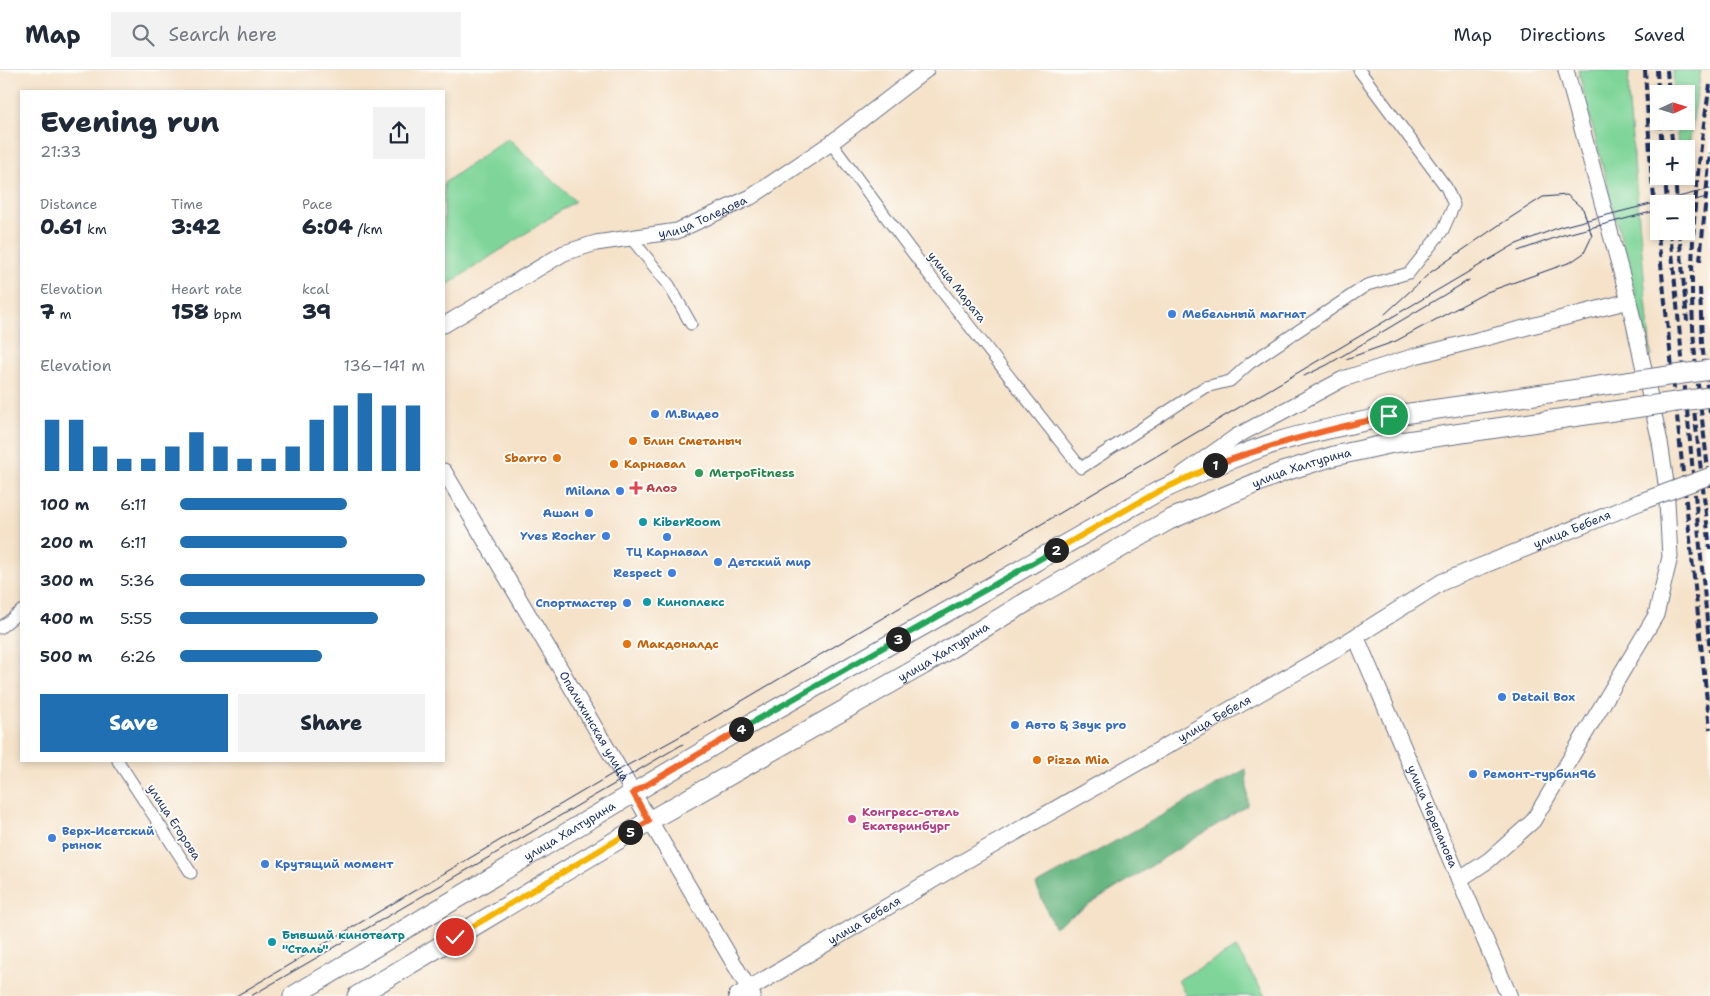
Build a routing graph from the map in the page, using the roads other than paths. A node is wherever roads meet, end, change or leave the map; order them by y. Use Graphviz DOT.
graph roads {
  1 [pos="926,70"];
  2 [pos="1359,70"];
  3 [pos="1566,70"];
  4 [pos="831,143"];
  5 [pos="631,238"];
  6 [pos="1629,301"];
  7 [pos="450,322"];
  8 [pos="691,324"];
  9 [pos="1710,370"];
  10 [pos="1710,397"];
  11 [pos="1710,476"];
  12 [pos="446,478"];
  13 [pos="1157,492"];
  14 [pos="20,613"];
  15 [pos="0,628"];
  16 [pos="1356,637"];
  17 [pos="119,762"];
  18 [pos="633,793"];
  19 [pos="649,821"];
  20 [pos="191,873"];
  21 [pos="1459,880"];
  22 [pos="746,994"];
  23 [pos="293,996"];
  24 [pos="356,996"];
  25 [pos="1509,996"];
  1 -- 4 [label="street, улица Толедова"];
  2 -- 4 [label="street, улица Марата"];
  3 -- 6 [label="street"];
  4 -- 5 [label="street, улица Толедова"];
  5 -- 7 [label="street, улица Толедова"];
  5 -- 8 [label="street"];
  6 -- 13 [label="street"];
  6 -- 21 [label="street"];
  9 -- 13 [label="main road, улица Халтурина, bridge"];
  10 -- 19 [label="main road, улица Халтурина, bridge"];
  11 -- 16 [label="main road, улица Бебеля, bridge"];
  12 -- 18 [label="street, Опалихинская улица"];
  13 -- 18 [label="main road, улица Халтурина"];
  14 -- 15 [label="street"];
  16 -- 21 [label="main road, улица Черепанова"];
  16 -- 22 [label="main road, улица Бебеля"];
  17 -- 20 [label="street, улица Егорова"];
  18 -- 19 [label="street, Опалихинская улица"];
  18 -- 23 [label="main road, улица Халтурина"];
  19 -- 22 [label="street, Опалихинская улица"];
  19 -- 24 [label="main road, улица Халтурина"];
  21 -- 25 [label="main road, улица Черепанова"];
}
